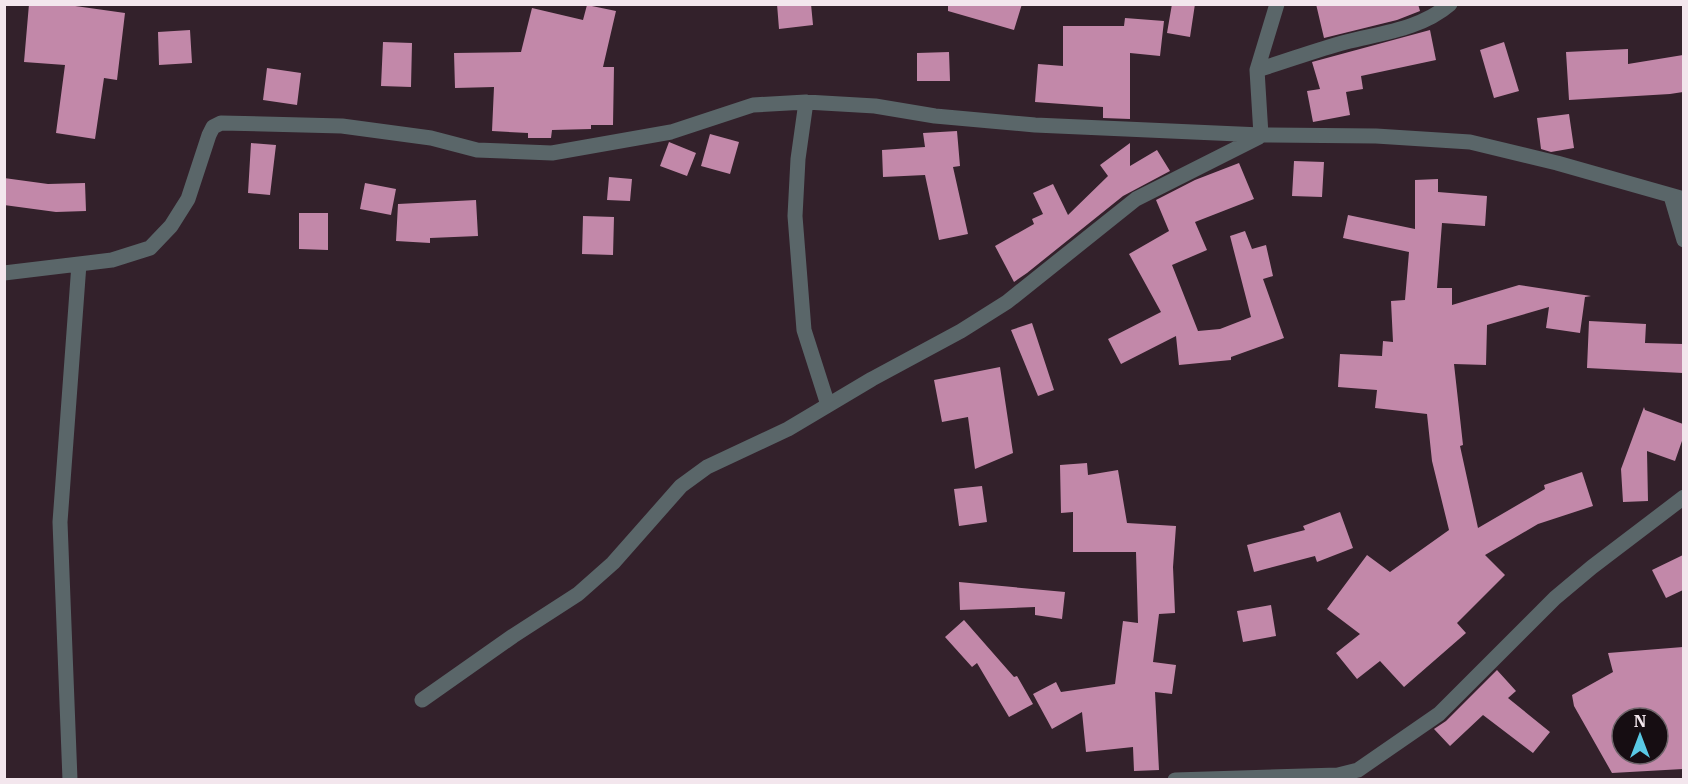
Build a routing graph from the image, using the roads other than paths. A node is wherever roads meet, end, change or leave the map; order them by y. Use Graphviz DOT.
graph roads {
  1 [pos="1277,4"];
  2 [pos="1450,4"];
  3 [pos="1257,70"];
  4 [pos="806,102"];
  5 [pos="1262,135"];
  6 [pos="1677,197"];
  7 [pos="1683,240"];
  8 [pos="79,264"];
  9 [pos="4,273"];
  10 [pos="828,405"];
  11 [pos="1683,497"];
  12 [pos="422,700"];
  13 [pos="70,780"];
  14 [pos="1175,780"];
  1 -- 3 [label="street"];
  2 -- 3 [label="street"];
  3 -- 5 [label="street"];
  4 -- 5 [label="street"];
  4 -- 8 [label="street"];
  4 -- 10 [label="street"];
  5 -- 6 [label="street"];
  5 -- 10 [label="street"];
  6 -- 7 [label="street"];
  8 -- 9 [label="street"];
  8 -- 13 [label="street"];
  10 -- 12 [label="street"];
  11 -- 14 [label="street"];
}
